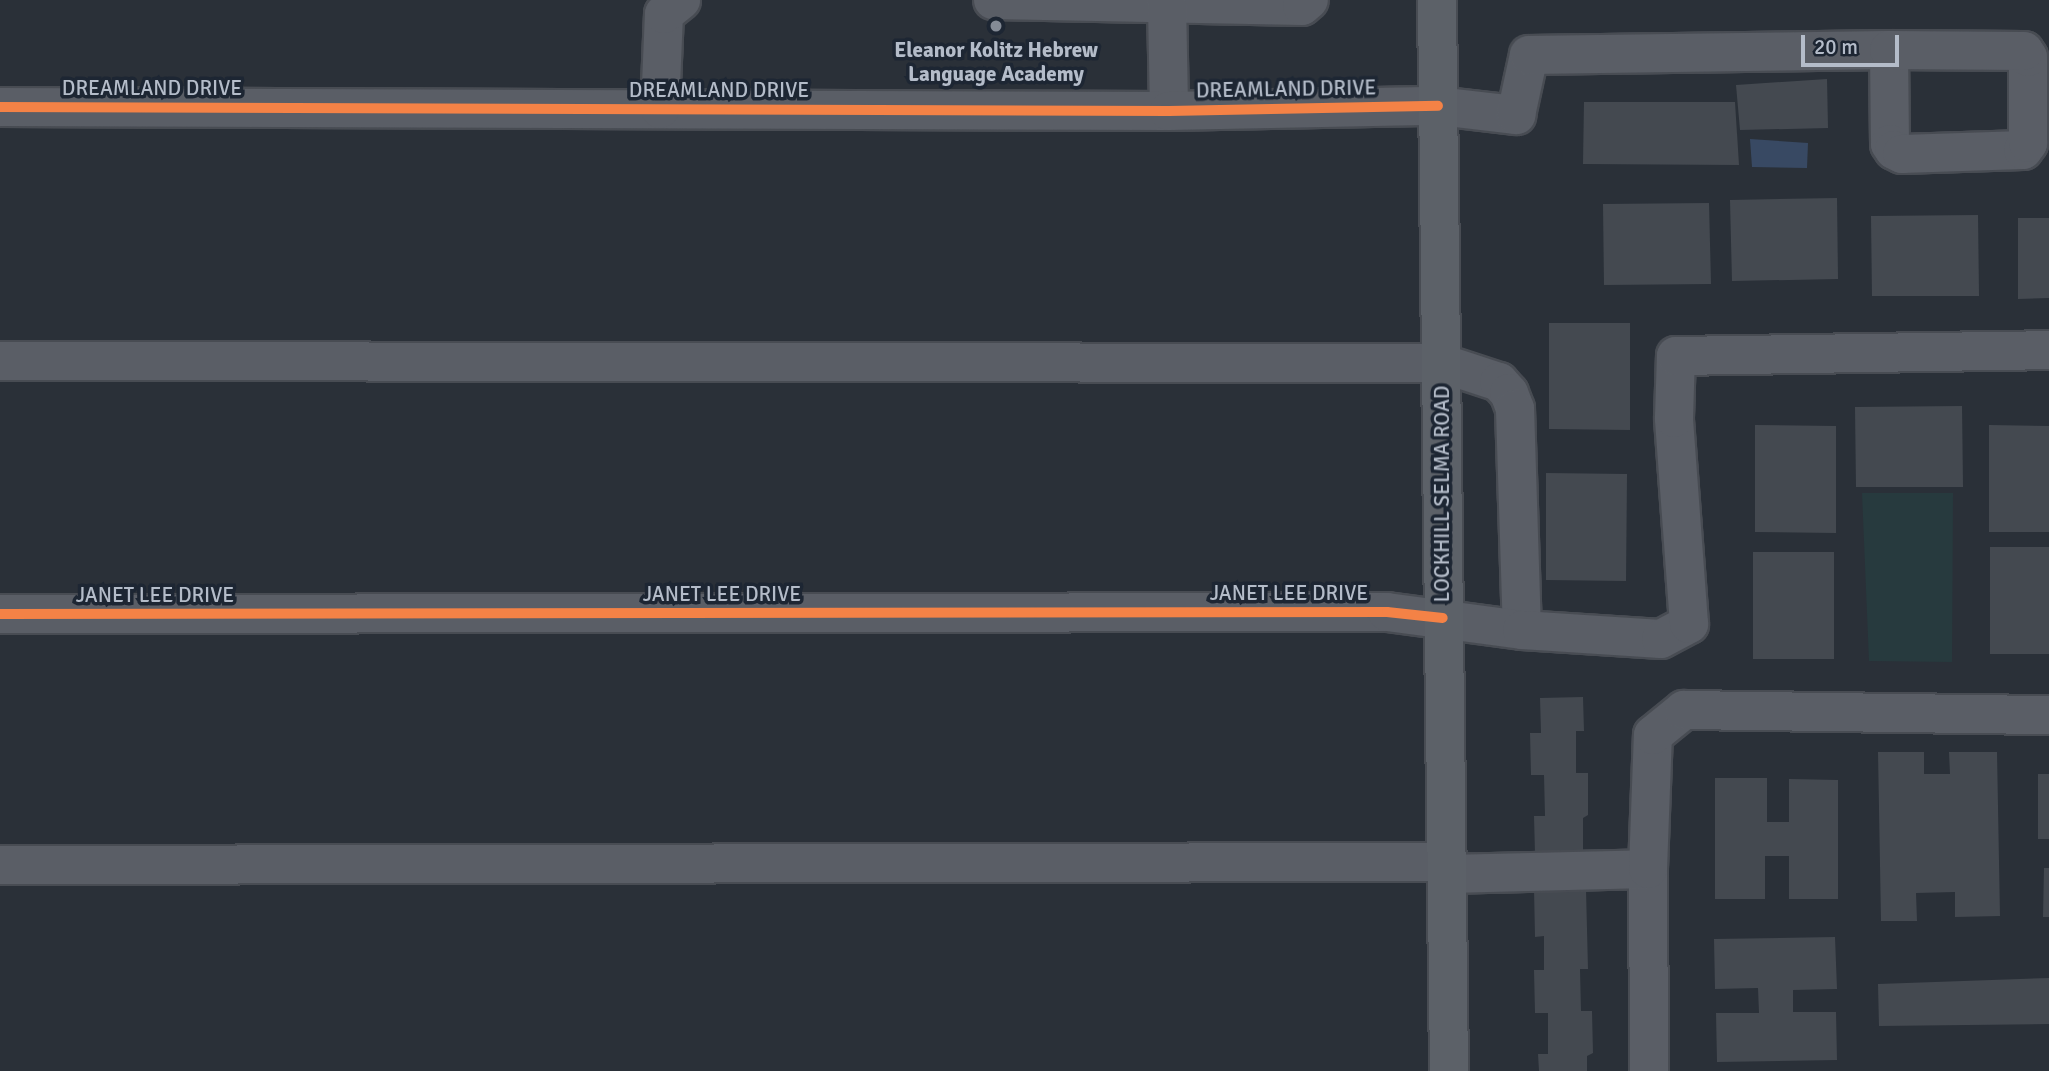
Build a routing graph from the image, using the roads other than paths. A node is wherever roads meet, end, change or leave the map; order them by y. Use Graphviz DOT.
graph roads {
  1 [pos="681,0"];
  2 [pos="993,0"];
  3 [pos="1309,0"];
  4 [pos="1437,0"];
  5 [pos="1167,4"];
  6 [pos="1889,50"];
  7 [pos="1438,106"];
  8 [pos="0,107"];
  9 [pos="660,109"];
  10 [pos="1169,111"];
  11 [pos="2049,350"];
  12 [pos="0,361"];
  13 [pos="1441,363"];
  14 [pos="0,614"];
  15 [pos="1443,618"];
  16 [pos="1522,630"];
  17 [pos="2049,715"];
  18 [pos="0,865"];
  19 [pos="1447,868"];
  20 [pos="1648,869"];
  21 [pos="1449,1071"];
  22 [pos="1649,1071"];
  1 -- 9 [label="street"];
  2 -- 5 [label="street"];
  3 -- 5 [label="street"];
  4 -- 7 [label="main road, LOCKHILL SELMA ROAD"];
  5 -- 10 [label="street"];
  6 -- 7 [label="street, DREAMLAND DRIVE"];
  7 -- 10 [label="street, DREAMLAND DRIVE"];
  7 -- 13 [label="main road, LOCKHILL SELMA ROAD"];
  8 -- 9 [label="street, DREAMLAND DRIVE"];
  9 -- 10 [label="street, DREAMLAND DRIVE"];
  11 -- 16 [label="street, JANET LEE DRIVE"];
  12 -- 13 [label="street"];
  13 -- 15 [label="main road, LOCKHILL SELMA ROAD"];
  13 -- 16 [label="street"];
  14 -- 15 [label="street, JANET LEE DRIVE"];
  15 -- 16 [label="street, JANET LEE DRIVE"];
  15 -- 19 [label="main road, LOCKHILL SELMA ROAD"];
  17 -- 20 [label="street"];
  18 -- 19 [label="street"];
  19 -- 20 [label="street"];
  19 -- 21 [label="main road, LOCKHILL SELMA ROAD"];
  20 -- 22 [label="street"];
}
